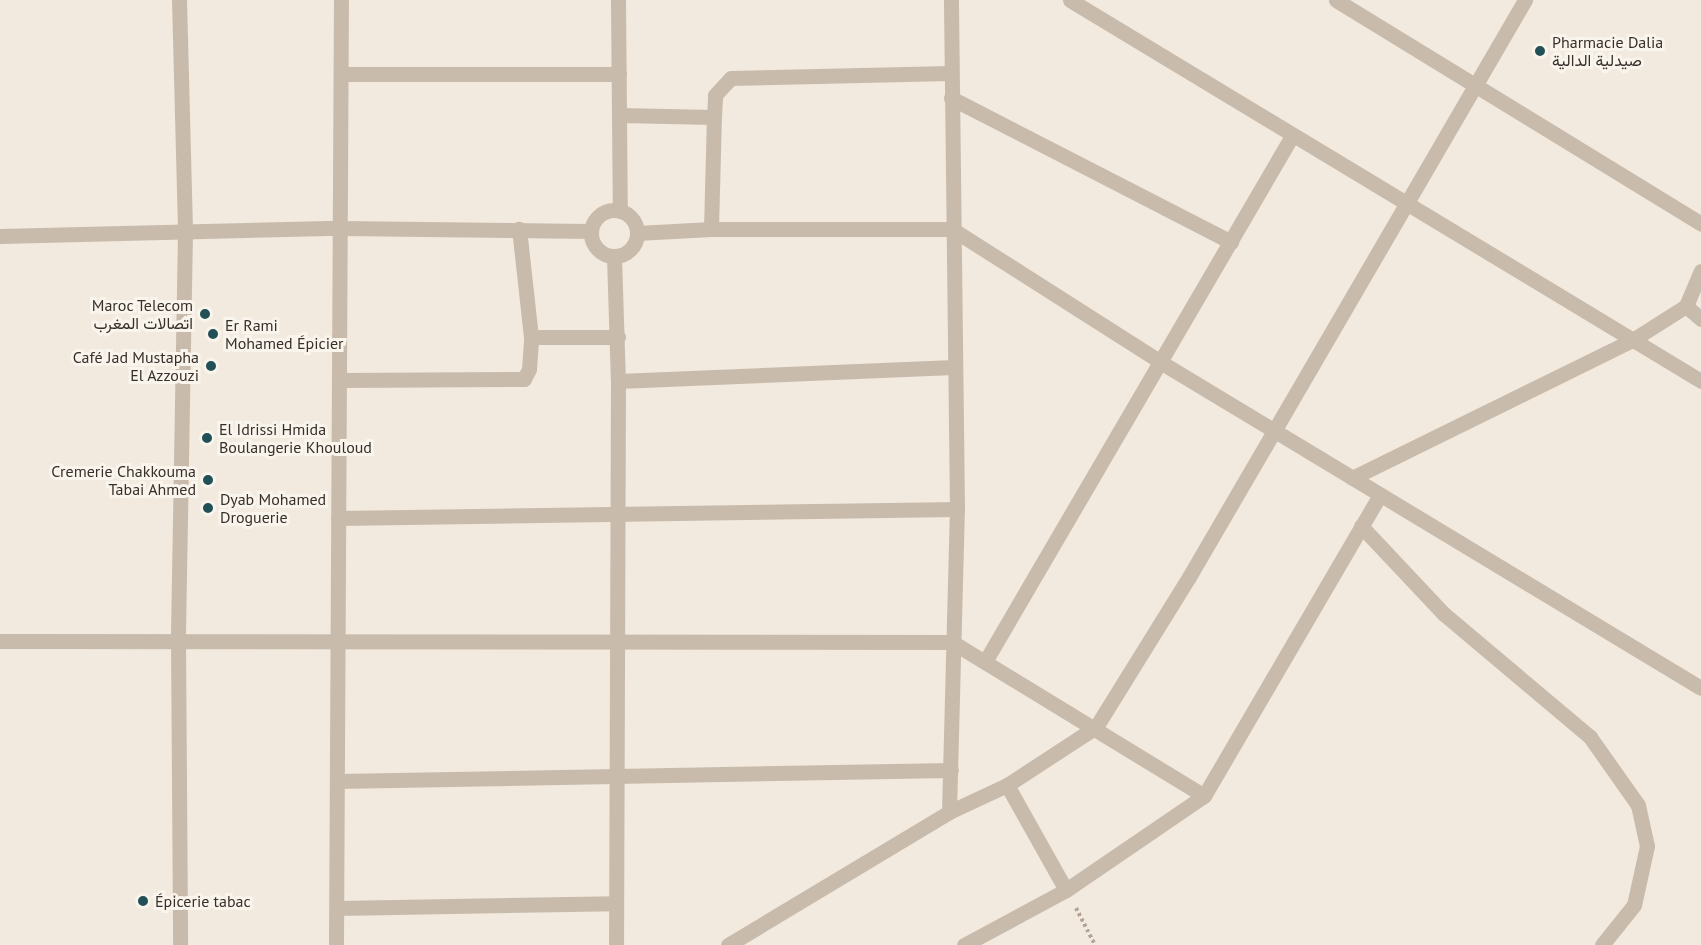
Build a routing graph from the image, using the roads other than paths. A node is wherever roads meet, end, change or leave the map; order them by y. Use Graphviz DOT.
graph roads {
  1 [pos="179,0"];
  2 [pos="341,0"];
  3 [pos="618,0"];
  4 [pos="951,0"];
  5 [pos="1070,0"];
  6 [pos="1336,0"];
  7 [pos="1525,0"];
  8 [pos="951,73"];
  9 [pos="341,74"];
  10 [pos="619,74"];
  11 [pos="1474,85"];
  12 [pos="951,98"];
  13 [pos="619,115"];
  14 [pos="714,117"];
  15 [pos="1292,136"];
  16 [pos="1407,202"];
  17 [pos="620,211"];
  18 [pos="1701,224"];
  19 [pos="339,228"];
  20 [pos="519,229"];
  21 [pos="711,229"];
  22 [pos="952,229"];
  23 [pos="591,231"];
  24 [pos="185,232"];
  25 [pos="637,233"];
  26 [pos="0,236"];
  27 [pos="1231,242"];
  28 [pos="614,256"];
  29 [pos="1701,271"];
  30 [pos="1686,306"];
  31 [pos="1701,319"];
  32 [pos="531,337"];
  33 [pos="618,337"];
  34 [pos="1634,339"];
  35 [pos="1162,363"];
  36 [pos="954,367"];
  37 [pos="339,380"];
  38 [pos="618,381"];
  39 [pos="1701,381"];
  40 [pos="1274,429"];
  41 [pos="1352,478"];
  42 [pos="1380,495"];
  43 [pos="957,509"];
  44 [pos="616,512"];
  45 [pos="338,518"];
  46 [pos="1361,526"];
  47 [pos="178,640"];
  48 [pos="0,642"];
  49 [pos="618,642"];
  50 [pos="952,642"];
  51 [pos="338,643"];
  52 [pos="986,660"];
  53 [pos="1701,688"];
  54 [pos="1096,727"];
  55 [pos="951,770"];
  56 [pos="618,778"];
  57 [pos="337,781"];
  58 [pos="1007,785"];
  59 [pos="1204,796"];
  60 [pos="949,812"];
  61 [pos="1066,890"];
  62 [pos="615,903"];
  63 [pos="337,908"];
  64 [pos="180,945"];
  65 [pos="336,945"];
  66 [pos="616,945"];
  67 [pos="729,945"];
  68 [pos="964,945"];
  69 [pos="1602,945"];
  1 -- 24 [label="street"];
  2 -- 9 [label="street"];
  3 -- 10 [label="street"];
  4 -- 8 [label="street"];
  5 -- 15 [label="street"];
  6 -- 11 [label="street"];
  7 -- 11 [label="street"];
  8 -- 12 [label="street"];
  8 -- 14 [label="street"];
  9 -- 10 [label="street"];
  9 -- 19 [label="street"];
  10 -- 13 [label="street"];
  11 -- 16 [label="street"];
  11 -- 18 [label="street"];
  12 -- 22 [label="street"];
  12 -- 27 [label="street"];
  13 -- 14 [label="street"];
  13 -- 17 [label="street"];
  14 -- 21 [label="street"];
  15 -- 16 [label="street"];
  15 -- 27 [label="street"];
  16 -- 34 [label="street"];
  16 -- 40 [label="street"];
  17 -- 23 [label="street"];
  17 -- 25 [label="street"];
  19 -- 20 [label="street"];
  19 -- 24 [label="street"];
  19 -- 37 [label="street"];
  20 -- 23 [label="street"];
  20 -- 32 [label="street"];
  21 -- 22 [label="street"];
  21 -- 25 [label="street"];
  22 -- 35 [label="street"];
  22 -- 36 [label="street"];
  23 -- 28 [label="street"];
  24 -- 26 [label="street"];
  24 -- 47 [label="street"];
  25 -- 28 [label="street"];
  27 -- 35 [label="street"];
  28 -- 33 [label="street"];
  29 -- 30 [label="street"];
  30 -- 31 [label="street"];
  30 -- 34 [label="street"];
  32 -- 33 [label="street"];
  32 -- 37 [label="street"];
  33 -- 38 [label="street"];
  34 -- 39 [label="street"];
  34 -- 41 [label="street"];
  35 -- 40 [label="street"];
  35 -- 52 [label="street"];
  36 -- 38 [label="street"];
  36 -- 43 [label="street"];
  37 -- 45 [label="street"];
  38 -- 44 [label="street"];
  40 -- 41 [label="street"];
  40 -- 54 [label="street"];
  41 -- 42 [label="street"];
  42 -- 46 [label="street"];
  42 -- 53 [label="street"];
  43 -- 44 [label="street"];
  43 -- 50 [label="street"];
  44 -- 45 [label="street"];
  44 -- 49 [label="street"];
  45 -- 51 [label="street"];
  46 -- 59 [label="street"];
  46 -- 69 [label="street"];
  47 -- 48 [label="street"];
  47 -- 51 [label="street"];
  47 -- 64 [label="street"];
  49 -- 50 [label="street"];
  49 -- 51 [label="street"];
  49 -- 56 [label="street"];
  50 -- 52 [label="street"];
  50 -- 55 [label="street"];
  51 -- 57 [label="street"];
  52 -- 54 [label="street"];
  54 -- 58 [label="street"];
  54 -- 59 [label="street"];
  55 -- 56 [label="street"];
  55 -- 60 [label="street"];
  56 -- 57 [label="street"];
  56 -- 62 [label="street"];
  57 -- 63 [label="street"];
  58 -- 60 [label="street"];
  58 -- 61 [label="street"];
  59 -- 61 [label="street"];
  60 -- 67 [label="street"];
  61 -- 68 [label="street"];
  62 -- 63 [label="street"];
  62 -- 66 [label="street"];
  63 -- 65 [label="street"];
}
